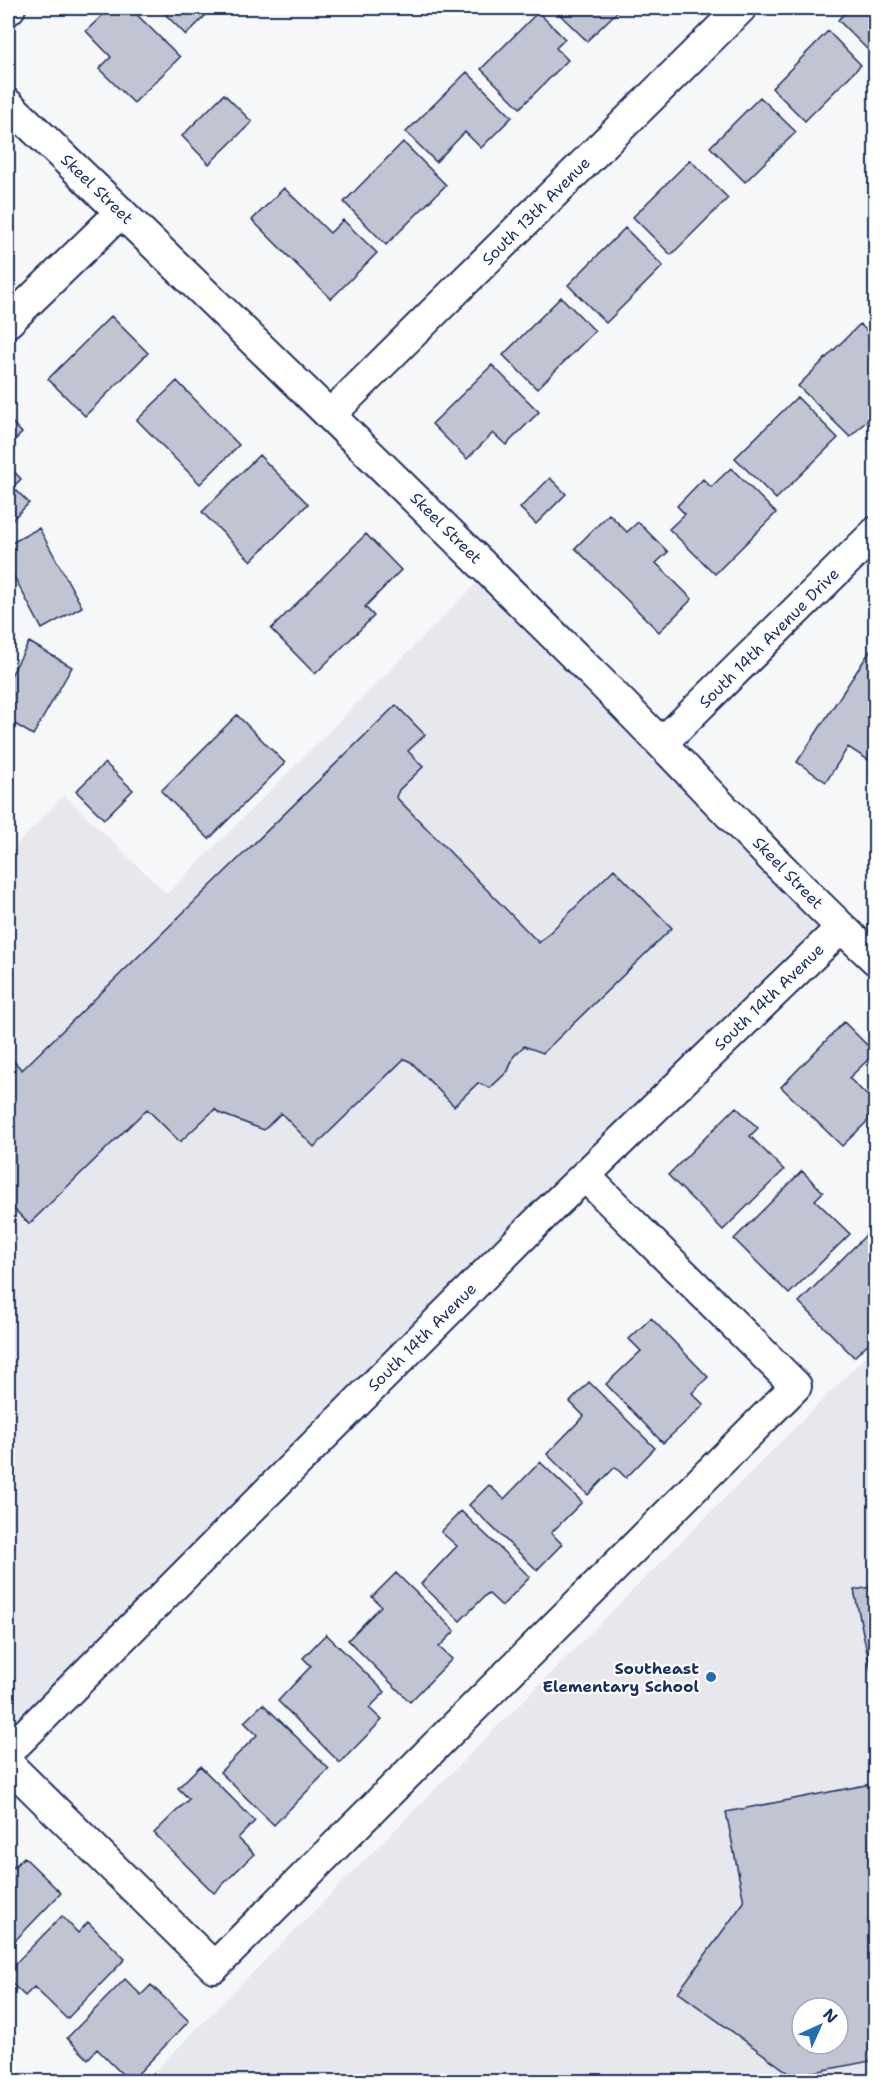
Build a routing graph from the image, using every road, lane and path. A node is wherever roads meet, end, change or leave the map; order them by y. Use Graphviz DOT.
graph roads {
  1 [pos="741,8"];
  2 [pos="8,104"];
  3 [pos="121,212"];
  4 [pos="8,322"];
  5 [pos="331,414"];
  6 [pos="876,532"];
  7 [pos="662,743"];
  8 [pos="841,928"];
  9 [pos="876,960"];
  10 [pos="585,1176"];
  11 [pos="8,1752"];
  12 [pos="8,1764"];
  1 -- 5 [label="street, South 13th Avenue"];
  2 -- 3 [label="street, Skeel Street"];
  3 -- 4 [label="street"];
  3 -- 5 [label="street, Skeel Street"];
  5 -- 7 [label="street, Skeel Street"];
  6 -- 7 [label="street, South 14th Avenue Drive"];
  7 -- 8 [label="street, Skeel Street"];
  8 -- 9 [label="street, Skeel Street"];
  8 -- 10 [label="street, South 14th Avenue"];
  10 -- 11 [label="street, South 14th Avenue"];
  10 -- 12 [label="street"];
}
